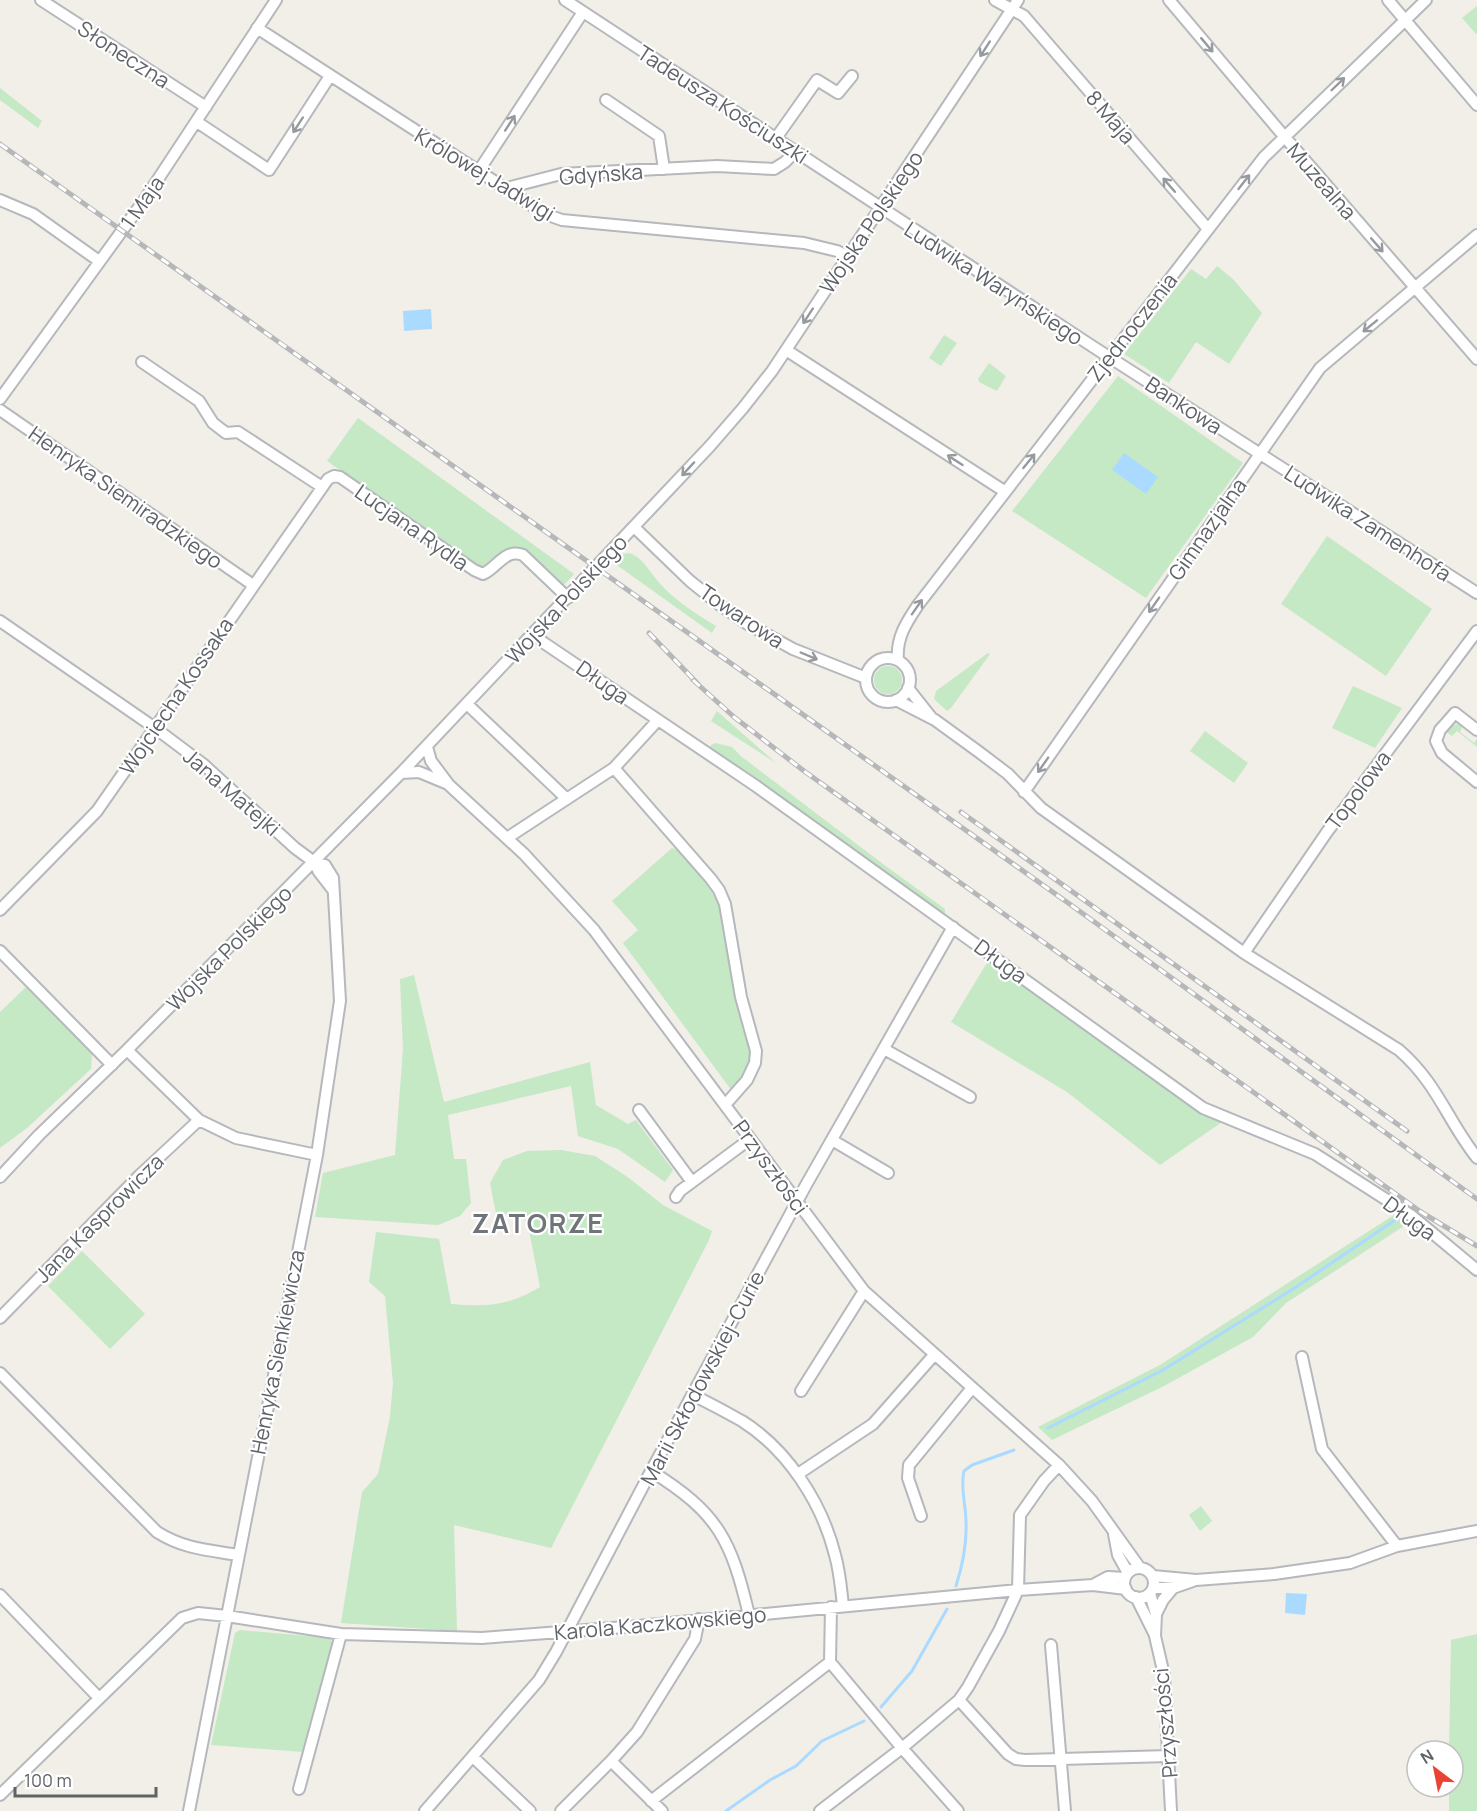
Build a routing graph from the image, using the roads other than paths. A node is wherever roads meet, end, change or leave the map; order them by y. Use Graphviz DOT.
graph roads {
  1 [pos="41,0"];
  2 [pos="276,0"];
  3 [pos="565,0"];
  4 [pos="995,0"];
  5 [pos="1169,0"];
  6 [pos="1388,0"];
  7 [pos="1426,0"];
  8 [pos="1015,4"];
  9 [pos="583,12"];
  10 [pos="1405,20"];
  11 [pos="257,28"];
  12 [pos="330,76"];
  13 [pos="852,76"];
  14 [pos="606,100"];
  15 [pos="1477,105"];
  16 [pos="206,107"];
  17 [pos="197,122"];
  18 [pos="1284,136"];
  19 [pos="776,138"];
  20 [pos="796,151"];
  21 [pos="664,169"];
  22 [pos="478,172"];
  23 [pos="503,189"];
  24 [pos="0,200"];
  25 [pos="880,208"];
  26 [pos="1208,229"];
  27 [pos="1477,235"];
  28 [pos="847,256"];
  29 [pos="99,261"];
  30 [pos="1415,289"];
  31 [pos="786,350"];
  32 [pos="1109,357"];
  33 [pos="1477,359"];
  34 [pos="142,362"];
  35 [pos="0,399"];
  36 [pos="0,410"];
  37 [pos="1260,453"];
  38 [pos="340,477"];
  39 [pos="322,487"];
  40 [pos="1004,491"];
  41 [pos="634,527"];
  42 [pos="253,585"];
  43 [pos="1477,593"];
  44 [pos="568,597"];
  45 [pos="0,621"];
  46 [pos="1477,631"];
  47 [pos="533,634"];
  48 [pos="898,660"];
  49 [pos="866,678"];
  50 [pos="908,687"];
  51 [pos="896,700"];
  52 [pos="466,704"];
  53 [pos="931,718"];
  54 [pos="658,720"];
  55 [pos="155,728"];
  56 [pos="1477,730"];
  57 [pos="427,747"];
  58 [pos="614,768"];
  59 [pos="401,773"];
  60 [pos="1475,776"];
  61 [pos="449,785"];
  62 [pos="1024,792"];
  63 [pos="567,799"];
  64 [pos="507,838"];
  65 [pos="314,862"];
  66 [pos="0,910"];
  67 [pos="953,927"];
  68 [pos="0,951"];
  69 [pos="1244,953"];
  70 [pos="884,1049"];
  71 [pos="127,1050"];
  72 [pos="112,1065"];
  73 [pos="970,1097"];
  74 [pos="725,1106"];
  75 [pos="639,1110"];
  76 [pos="199,1120"];
  77 [pos="39,1135"];
  78 [pos="750,1139"];
  79 [pos="832,1140"];
  80 [pos="317,1155"];
  81 [pos="1477,1158"];
  82 [pos="0,1167"];
  83 [pos="888,1173"];
  84 [pos="0,1177"];
  85 [pos="693,1182"];
  86 [pos="676,1197"];
  87 [pos="797,1203"];
  88 [pos="1477,1270"];
  89 [pos="864,1291"];
  90 [pos="0,1318"];
  91 [pos="934,1355"];
  92 [pos="1302,1357"];
  93 [pos="0,1373"];
  94 [pos="972,1388"];
  95 [pos="801,1390"];
  96 [pos="693,1395"];
  97 [pos="1059,1465"];
  98 [pos="651,1471"];
  99 [pos="798,1474"];
  100 [pos="921,1516"];
  101 [pos="1113,1531"];
  102 [pos="1477,1531"];
  103 [pos="1397,1546"];
  104 [pos="238,1555"];
  105 [pos="1118,1555"];
  106 [pos="1140,1568"];
  107 [pos="1153,1576"];
  108 [pos="1108,1577"];
  109 [pos="1126,1580"];
  110 [pos="1196,1580"];
  111 [pos="1093,1585"];
  112 [pos="1173,1588"];
  113 [pos="1018,1590"];
  114 [pos="1151,1591"];
  115 [pos="0,1595"];
  116 [pos="1136,1597"];
  117 [pos="837,1606"];
  118 [pos="1156,1614"];
  119 [pos="749,1615"];
  120 [pos="227,1616"];
  121 [pos="699,1619"];
  122 [pos="565,1633"];
  123 [pos="341,1634"];
  124 [pos="1155,1636"];
  125 [pos="1051,1645"];
  126 [pos="830,1662"];
  127 [pos="99,1698"];
  128 [pos="959,1700"];
  129 [pos="902,1748"];
  130 [pos="473,1756"];
  131 [pos="1169,1756"];
  132 [pos="1060,1760"];
  133 [pos="611,1761"];
  134 [pos="299,1789"];
  135 [pos="0,1795"];
  136 [pos="651,1801"];
  137 [pos="189,1811"];
  138 [pos="425,1811"];
  139 [pos="530,1811"];
  140 [pos="561,1811"];
  141 [pos="662,1811"];
  142 [pos="820,1811"];
  143 [pos="958,1811"];
  144 [pos="1065,1811"];
  145 [pos="1171,1811"];
  1 -- 16 [label="street, Słoneczna"];
  2 -- 11 [label="street, 1 Maja"];
  3 -- 9 [label="street, Tadeusza Kościuszki"];
  4 -- 8 [label="street, 8 Maja"];
  5 -- 18 [label="street, Muzealna, one-way"];
  6 -- 10 [label="street"];
  7 -- 10 [label="street, Zjednoczenia"];
  8 -- 25 [label="street, Wojska Polskiego, one-way"];
  26 -- 8 [label="street, 8 Maja, one-way"];
  9 -- 19 [label="street, Tadeusza Kościuszki"];
  22 -- 9 [label="street, one-way"];
  10 -- 15 [label="street"];
  18 -- 10 [label="street, Zjednoczenia, one-way"];
  11 -- 12 [label="street, Królowej Jadwigi"];
  11 -- 16 [label="street, 1 Maja"];
  12 -- 17 [label="street, one-way"];
  12 -- 22 [label="street, Królowej Jadwigi"];
  13 -- 19 [label="street"];
  14 -- 21 [label="street, Gdyńska"];
  16 -- 17 [label="street, 1 Maja"];
  17 -- 29 [label="street, 1 Maja"];
  26 -- 18 [label="street, Zjednoczenia, one-way"];
  18 -- 30 [label="street, Muzealna, one-way"];
  19 -- 20 [label="street, Tadeusza Kościuszki"];
  20 -- 21 [label="street, Gdyńska"];
  20 -- 25 [label="street, Tadeusza Kościuszki"];
  21 -- 23 [label="street, Gdyńska"];
  22 -- 23 [label="street, Królowej Jadwigi"];
  23 -- 28 [label="street, Królowej Jadwigi"];
  24 -- 29 [label="street"];
  25 -- 28 [label="street, Wojska Polskiego"];
  25 -- 32 [label="street, Ludwika Waryńskiego"];
  26 -- 32 [label="street, Zjednoczenia"];
  27 -- 30 [label="street, Gimnazjalna"];
  28 -- 31 [label="street, Wojska Polskiego, one-way"];
  29 -- 35 [label="street, 1 Maja"];
  30 -- 33 [label="street, Muzealna"];
  30 -- 37 [label="street, Gimnazjalna, one-way"];
  40 -- 31 [label="street, one-way"];
  31 -- 41 [label="street, Wojska Polskiego, one-way"];
  32 -- 37 [label="street, Bankowa"];
  40 -- 32 [label="street, Zjednoczenia, one-way"];
  34 -- 39 [label="street"];
  36 -- 42 [label="street, Henryka Siemiradzkiego"];
  37 -- 43 [label="street, Ludwika Zamenhofa"];
  37 -- 62 [label="street, Gimnazjalna, one-way"];
  38 -- 39 [label="street, Wojciecha Kossaka"];
  38 -- 44 [label="street, Lucjana Rydla"];
  39 -- 42 [label="street, Wojciecha Kossaka"];
  48 -- 40 [label="street, Zjednoczenia, one-way"];
  41 -- 44 [label="street, Wojska Polskiego"];
  41 -- 49 [label="street, Towarowa, one-way"];
  42 -- 55 [label="street, Wojciecha Kossaka"];
  44 -- 47 [label="street, Wojska Polskiego"];
  45 -- 55 [label="street, Jana Matejki"];
  46 -- 69 [label="street, Topolowa"];
  47 -- 52 [label="street, Wojska Polskiego"];
  47 -- 54 [label="street, Długa"];
  48 -- 49 [label="street"];
  48 -- 50 [label="street"];
  49 -- 51 [label="street"];
  50 -- 51 [label="street"];
  50 -- 53 [label="street"];
  51 -- 53 [label="street"];
  52 -- 57 [label="street, Wojska Polskiego"];
  52 -- 63 [label="street"];
  53 -- 62 [label="street"];
  54 -- 58 [label="street"];
  54 -- 67 [label="street, Długa"];
  55 -- 65 [label="street, Jana Matejki"];
  55 -- 66 [label="street, Wojciecha Kossaka"];
  56 -- 60 [label="street"];
  57 -- 59 [label="street, Wojska Polskiego"];
  57 -- 61 [label="street, Przyszłości"];
  58 -- 63 [label="street"];
  58 -- 74 [label="street"];
  59 -- 61 [label="street, Przyszłości"];
  59 -- 65 [label="street, Wojska Polskiego"];
  61 -- 64 [label="street, Przyszłości"];
  62 -- 69 [label="street"];
  63 -- 64 [label="street"];
  64 -- 74 [label="street, Przyszłości"];
  65 -- 71 [label="street, Wojska Polskiego"];
  65 -- 80 [label="street, Henryka Sienkiewicza"];
  67 -- 70 [label="street, Marii Skłodowskiej-Curie"];
  67 -- 88 [label="street, Długa"];
  68 -- 72 [label="street"];
  69 -- 81 [label="street"];
  70 -- 73 [label="street"];
  70 -- 79 [label="street, Marii Skłodowskiej-Curie"];
  71 -- 72 [label="street, Wojska Polskiego"];
  71 -- 76 [label="street"];
  72 -- 77 [label="street, Wojska Polskiego"];
  74 -- 78 [label="street, Przyszłości"];
  75 -- 85 [label="street"];
  76 -- 80 [label="street"];
  76 -- 90 [label="street, Jana Kasprowicza"];
  77 -- 82 [label="street, Wojska Polskiego"];
  77 -- 84 [label="street, Wojska Polskiego"];
  78 -- 85 [label="street"];
  78 -- 87 [label="street, Przyszłości"];
  79 -- 83 [label="street"];
  79 -- 87 [label="street, Marii Skłodowskiej-Curie"];
  80 -- 104 [label="street, Henryka Sienkiewicza"];
  85 -- 86 [label="street"];
  87 -- 89 [label="street, Przyszłości"];
  87 -- 96 [label="street, Marii Skłodowskiej-Curie"];
  89 -- 91 [label="street, Przyszłości"];
  89 -- 95 [label="street"];
  91 -- 94 [label="street, Przyszłości"];
  91 -- 99 [label="street"];
  92 -- 103 [label="street"];
  93 -- 104 [label="street"];
  94 -- 97 [label="street, Przyszłości"];
  94 -- 100 [label="street"];
  96 -- 98 [label="street, Marii Skłodowskiej-Curie"];
  96 -- 99 [label="street"];
  97 -- 101 [label="street, Przyszłości"];
  97 -- 113 [label="street"];
  98 -- 119 [label="street"];
  98 -- 122 [label="street, Marii Skłodowskiej-Curie"];
  99 -- 117 [label="street"];
  101 -- 105 [label="street"];
  101 -- 106 [label="street, Przyszłości"];
  102 -- 103 [label="street"];
  103 -- 110 [label="street"];
  104 -- 120 [label="street, Henryka Sienkiewicza"];
  105 -- 108 [label="street"];
  105 -- 109 [label="street"];
  106 -- 107 [label="street"];
  106 -- 109 [label="street"];
  107 -- 110 [label="street"];
  107 -- 114 [label="street"];
  108 -- 109 [label="street"];
  108 -- 111 [label="street, Karola Kaczkowskiego"];
  109 -- 111 [label="street, Karola Kaczkowskiego"];
  109 -- 116 [label="street"];
  110 -- 112 [label="street"];
  111 -- 113 [label="street, Karola Kaczkowskiego"];
  112 -- 114 [label="street"];
  112 -- 118 [label="street"];
  113 -- 117 [label="street, Karola Kaczkowskiego"];
  113 -- 128 [label="street"];
  114 -- 116 [label="street"];
  114 -- 118 [label="street"];
  115 -- 127 [label="street"];
  116 -- 124 [label="street"];
  117 -- 119 [label="street, Karola Kaczkowskiego"];
  117 -- 126 [label="street"];
  118 -- 124 [label="street"];
  119 -- 121 [label="street, Karola Kaczkowskiego"];
  120 -- 123 [label="street, Karola Kaczkowskiego"];
  120 -- 127 [label="street, Karola Kaczkowskiego"];
  120 -- 137 [label="street, Henryka Sienkiewicza"];
  121 -- 122 [label="street, Karola Kaczkowskiego"];
  121 -- 133 [label="street"];
  122 -- 123 [label="street, Karola Kaczkowskiego"];
  122 -- 130 [label="street, Marii Skłodowskiej-Curie"];
  123 -- 134 [label="street"];
  124 -- 131 [label="street, Przyszłości"];
  125 -- 132 [label="street"];
  126 -- 129 [label="street"];
  126 -- 136 [label="street"];
  127 -- 135 [label="street, Karola Kaczkowskiego"];
  128 -- 129 [label="street"];
  128 -- 132 [label="street"];
  129 -- 142 [label="street"];
  129 -- 143 [label="street"];
  130 -- 138 [label="street, Marii Skłodowskiej-Curie"];
  130 -- 139 [label="street"];
  131 -- 132 [label="street"];
  131 -- 145 [label="street, Przyszłości"];
  132 -- 144 [label="street"];
  133 -- 136 [label="street"];
  133 -- 140 [label="street"];
  136 -- 141 [label="street"];
}
